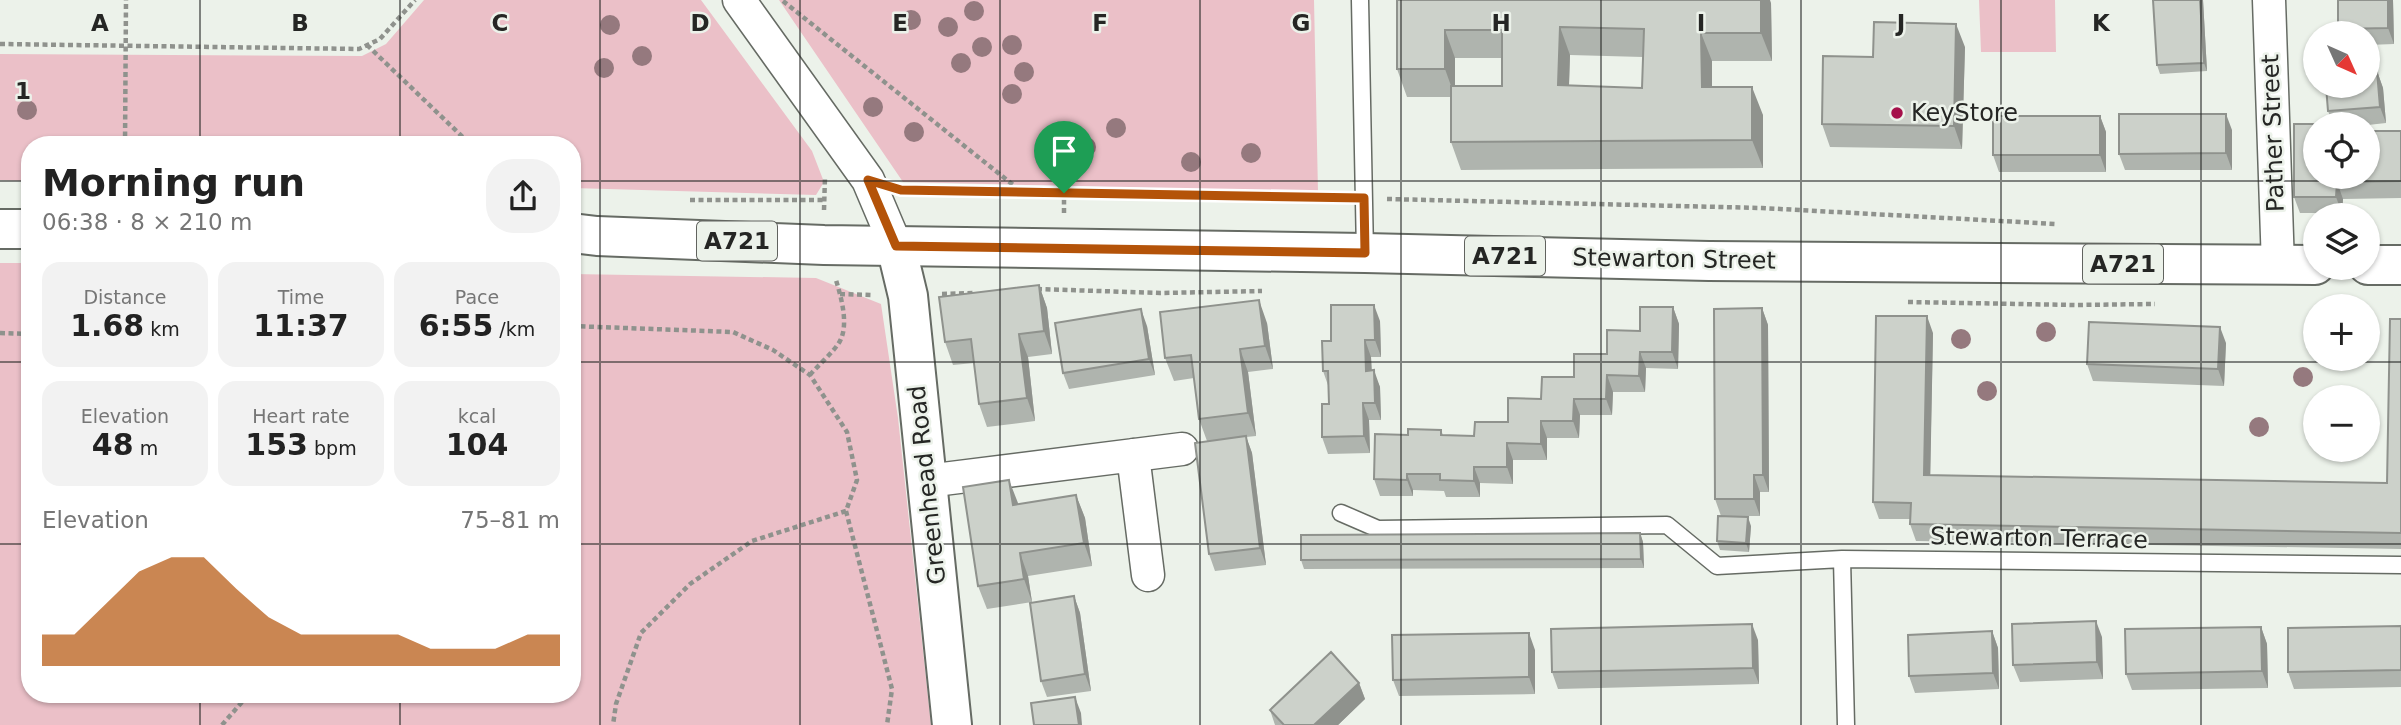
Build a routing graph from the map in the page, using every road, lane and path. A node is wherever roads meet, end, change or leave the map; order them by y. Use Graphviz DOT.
graph roads {
  1 [pos="127,0"];
  2 [pos="415,0"];
  3 [pos="739,0"];
  4 [pos="782,0"];
  5 [pos="1360,0"];
  6 [pos="2269,0"];
  7 [pos="0,44"];
  8 [pos="367,45"];
  9 [pos="126,46"];
  10 [pos="125,136"];
  11 [pos="462,136"];
  12 [pos="868,180"];
  13 [pos="824,182"];
  14 [pos="1023,192"];
  15 [pos="1364,198"];
  16 [pos="687,200"];
  17 [pos="824,200"];
  18 [pos="2034,222"];
  19 [pos="0,229"];
  20 [pos="21,229"];
  21 [pos="581,234"];
  22 [pos="896,246"];
  23 [pos="1365,253"];
  24 [pos="2278,265"];
  25 [pos="2303,265"];
  26 [pos="2380,265"];
  27 [pos="2401,265"];
  28 [pos="1026,290"];
  29 [pos="987,292"];
  30 [pos="1160,293"];
  31 [pos="840,294"];
  32 [pos="908,296"];
  33 [pos="581,325"];
  34 [pos="0,333"];
  35 [pos="21,334"];
  36 [pos="1182,449"];
  37 [pos="1133,455"];
  38 [pos="927,481"];
  39 [pos="846,511"];
  40 [pos="1341,513"];
  41 [pos="1842,559"];
  42 [pos="2401,565"];
  43 [pos="1148,575"];
  44 [pos="241,703"];
  45 [pos="222,725"];
  46 [pos="613,725"];
  47 [pos="887,725"];
  48 [pos="952,725"];
  49 [pos="1846,725"];
  1 -- 9 [label="path"];
  2 -- 8 [label="path"];
  3 -- 12 [label="street"];
  4 -- 14 [label="path"];
  5 -- 15 [label="lane"];
  6 -- 24 [label="street, Pather Street"];
  7 -- 9 [label="path"];
  8 -- 9 [label="path"];
  8 -- 11 [label="path"];
  9 -- 10 [label="path"];
  12 -- 13 [label="path"];
  12 -- 14 [label="path"];
  12 -- 22 [label="street"];
  14 -- 15 [label="path"];
  15 -- 18 [label="path"];
  15 -- 23 [label="lane"];
  16 -- 17 [label="path"];
  19 -- 20 [label="main road"];
  21 -- 22 [label="main road, Stewarton Street / A721"];
  22 -- 23 [label="main road, Stewarton Street / A721"];
  22 -- 32 [label="main road, Greenhead Road"];
  23 -- 24 [label="main road, Stewarton Street / A721"];
  24 -- 25 [label="main road, Stewarton Street / A721"];
  26 -- 27 [label="main road"];
  28 -- 30 [label="path"];
  29 -- 32 [label="path"];
  31 -- 32 [label="path"];
  32 -- 38 [label="main road, Greenhead Road"];
  33 -- 39 [label="path"];
  34 -- 35 [label="path"];
  36 -- 37 [label="street"];
  37 -- 38 [label="street"];
  37 -- 43 [label="street"];
  38 -- 48 [label="main road, Greenhead Road"];
  39 -- 46 [label="path"];
  39 -- 47 [label="path"];
  40 -- 41 [label="lane, Stewarton Terrace"];
  41 -- 42 [label="lane, Stewarton Terrace"];
  41 -- 49 [label="lane"];
  44 -- 45 [label="path"];
}
